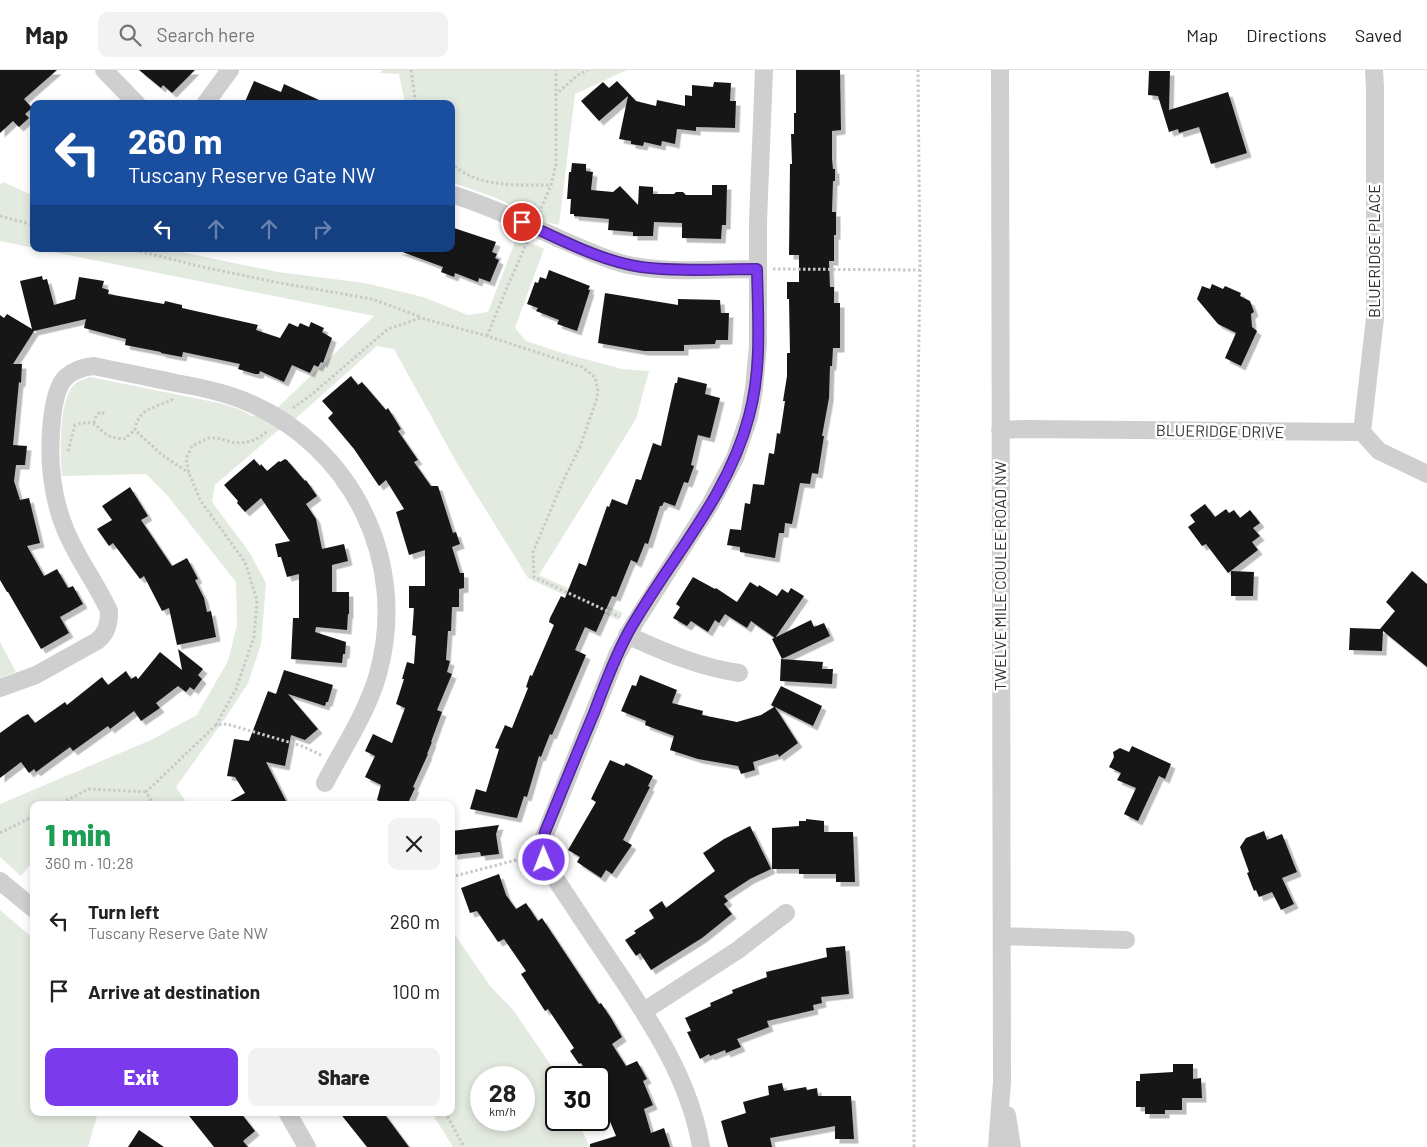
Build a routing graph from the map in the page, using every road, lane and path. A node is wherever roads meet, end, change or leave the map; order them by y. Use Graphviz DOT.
graph roads {
  1 [pos="104,70"];
  2 [pos="230,70"];
  3 [pos="411,70"];
  4 [pos="556,70"];
  5 [pos="588,70"];
  6 [pos="764,70"];
  7 [pos="918,70"];
  8 [pos="1000,70"];
  9 [pos="1374,70"];
  10 [pos="555,96"];
  11 [pos="133,100"];
  12 [pos="208,100"];
  13 [pos="415,100"];
  14 [pos="455,166"];
  15 [pos="551,185"];
  16 [pos="455,195"];
  17 [pos="0,216"];
  18 [pos="538,216"];
  19 [pos="30,224"];
  20 [pos="527,242"];
  21 [pos="143,252"];
  22 [pos="757,269"];
  23 [pos="920,270"];
  24 [pos="421,318"];
  25 [pos="488,336"];
  26 [pos="183,384"];
  27 [pos="286,413"];
  28 [pos="106,414"];
  29 [pos="94,423"];
  30 [pos="273,426"];
  31 [pos="135,430"];
  32 [pos="1000,430"];
  33 [pos="1362,432"];
  34 [pos="51,457"];
  35 [pos="189,473"];
  36 [pos="1427,474"];
  37 [pos="630,629"];
  38 [pos="739,673"];
  39 [pos="0,688"];
  40 [pos="216,725"];
  41 [pos="336,761"];
  42 [pos="325,783"];
  43 [pos="146,792"];
  44 [pos="66,801"];
  45 [pos="152,801"];
  46 [pos="30,818"];
  47 [pos="0,833"];
  48 [pos="542,853"];
  49 [pos="455,876"];
  50 [pos="0,881"];
  51 [pos="30,906"];
  52 [pos="786,913"];
  53 [pos="1002,936"];
  54 [pos="1126,940"];
  55 [pos="644,1011"];
  56 [pos="1002,1082"];
  57 [pos="289,1116"];
  58 [pos="447,1116"];
  59 [pos="301,1145"];
  60 [pos="464,1147"];
  61 [pos="701,1147"];
  62 [pos="914,1147"];
  63 [pos="997,1147"];
  64 [pos="1012,1147"];
  1 -- 11 [label="street"];
  2 -- 12 [label="street"];
  3 -- 13 [label="path"];
  4 -- 10 [label="path"];
  5 -- 10 [label="path"];
  6 -- 22 [label="street"];
  7 -- 23 [label="path"];
  8 -- 32 [label="street, TWELVE MILE COULEE ROAD NW"];
  9 -- 33 [label="street, BLUERIDGE PLACE"];
  10 -- 15 [label="path"];
  14 -- 15 [label="path"];
  15 -- 18 [label="path"];
  16 -- 22 [label="street"];
  17 -- 19 [label="path"];
  20 -- 25 [label="path"];
  21 -- 24 [label="path"];
  22 -- 23 [label="path"];
  22 -- 37 [label="street"];
  23 -- 62 [label="path"];
  24 -- 25 [label="path"];
  24 -- 27 [label="path"];
  25 -- 37 [label="path"];
  26 -- 31 [label="path"];
  26 -- 34 [label="street"];
  26 -- 41 [label="street"];
  28 -- 29 [label="path"];
  29 -- 31 [label="path"];
  29 -- 34 [label="path"];
  30 -- 35 [label="path"];
  31 -- 35 [label="path"];
  32 -- 33 [label="street, BLUERIDGE DRIVE"];
  32 -- 53 [label="street, TWELVE MILE COULEE ROAD NW"];
  33 -- 36 [label="street"];
  34 -- 39 [label="street"];
  35 -- 40 [label="path"];
  37 -- 38 [label="street"];
  37 -- 48 [label="street"];
  40 -- 41 [label="path"];
  40 -- 43 [label="path"];
  41 -- 42 [label="street"];
  43 -- 44 [label="path"];
  43 -- 45 [label="path"];
  46 -- 47 [label="path"];
  48 -- 49 [label="path"];
  48 -- 55 [label="street"];
  50 -- 51 [label="street"];
  52 -- 55 [label="street"];
  53 -- 54 [label="street"];
  53 -- 56 [label="street, TWELVE MILE COULEE ROAD NW"];
  55 -- 61 [label="street"];
  56 -- 63 [label="street, TWELVE MILE COULEE ROAD NW"];
  56 -- 64 [label="street, TWELVE MILE COULEE ROAD NW"];
  57 -- 59 [label="street"];
  58 -- 60 [label="path"];
}
